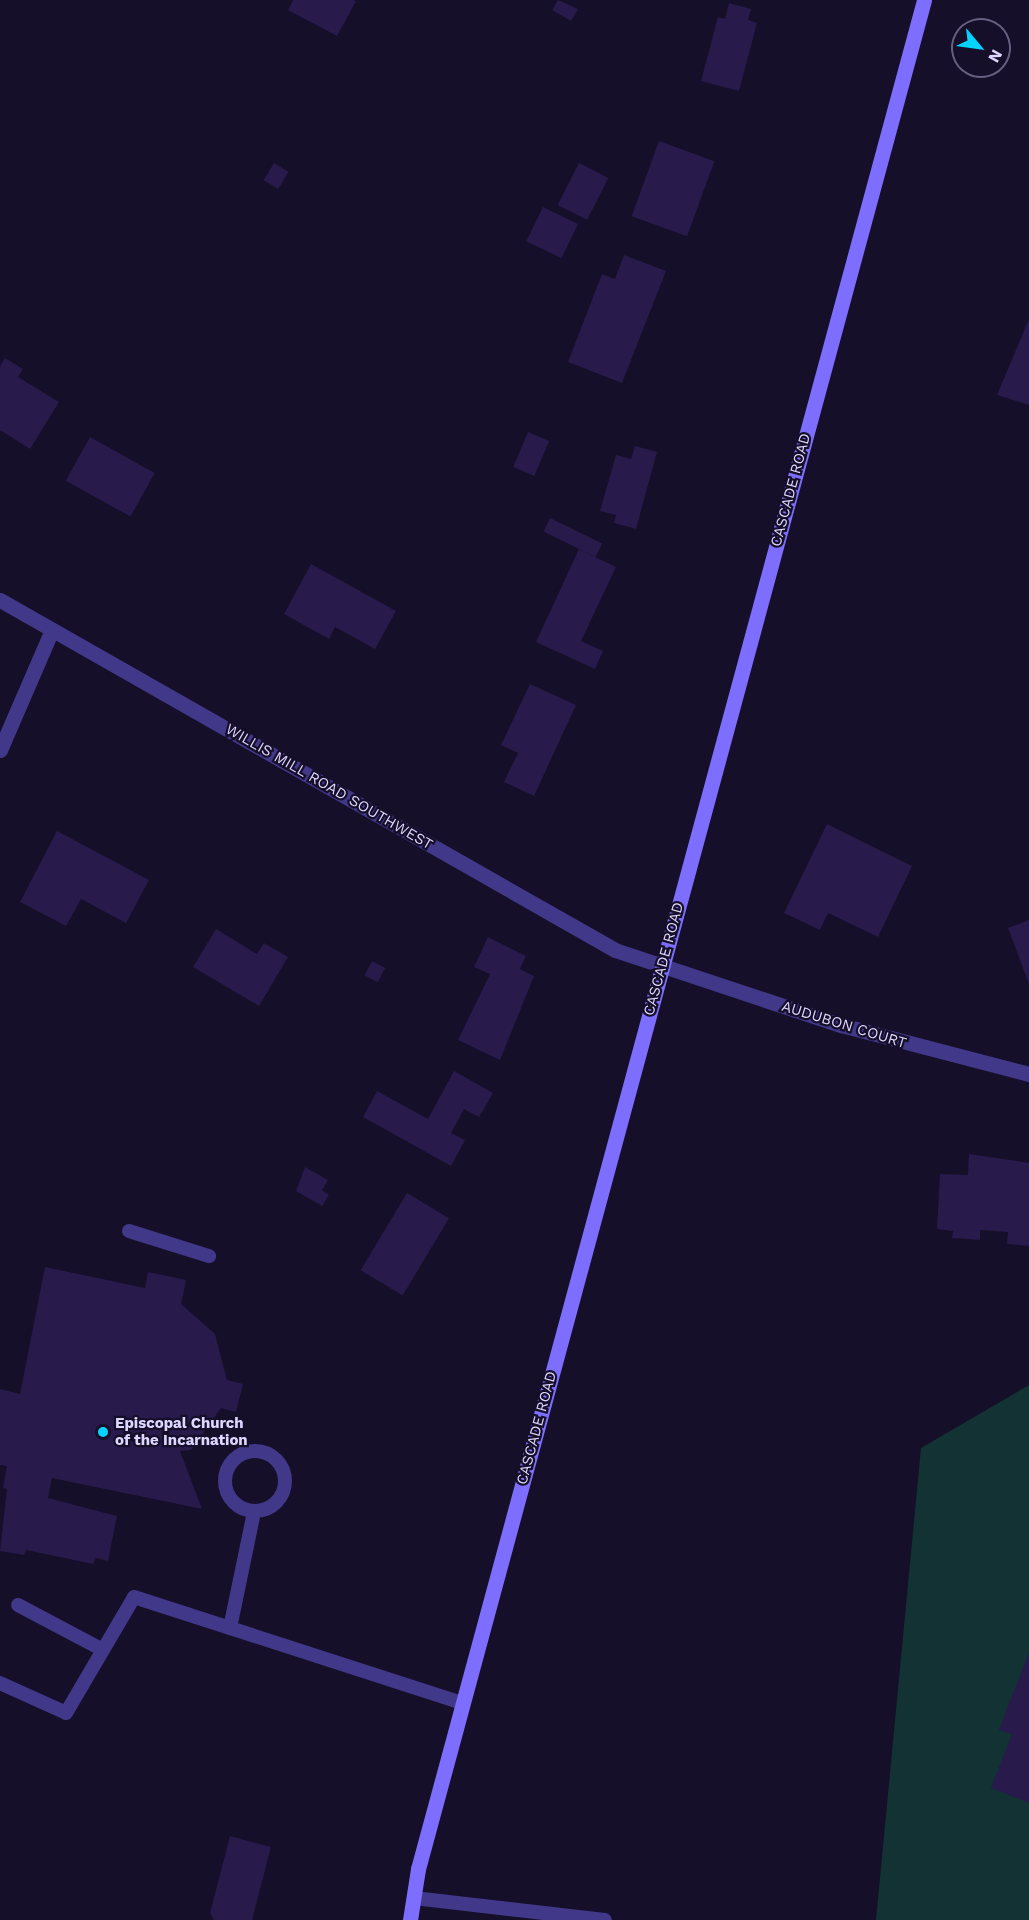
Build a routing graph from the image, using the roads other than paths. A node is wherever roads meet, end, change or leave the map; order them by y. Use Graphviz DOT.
graph roads {
  1 [pos="923,0"];
  2 [pos="0,600"];
  3 [pos="52,630"];
  4 [pos="0,750"];
  5 [pos="662,966"];
  6 [pos="1029,1074"];
  7 [pos="129,1231"];
  8 [pos="209,1256"];
  9 [pos="254,1512"];
  10 [pos="18,1605"];
  11 [pos="230,1628"];
  12 [pos="103,1650"];
  13 [pos="0,1683"];
  14 [pos="463,1703"];
  15 [pos="414,1898"];
  16 [pos="410,1920"];
  17 [pos="605,1920"];
  1 -- 5 [label="main road, CASCADE ROAD"];
  2 -- 3 [label="street, WILLIS MILL ROAD SOUTHWEST"];
  3 -- 4 [label="street"];
  3 -- 5 [label="street, WILLIS MILL ROAD SOUTHWEST"];
  5 -- 6 [label="street, AUDUBON COURT"];
  5 -- 14 [label="main road, CASCADE ROAD"];
  7 -- 8 [label="lane"];
  9 -- 9 [label="lane"];
  9 -- 11 [label="lane"];
  10 -- 12 [label="lane"];
  11 -- 12 [label="lane"];
  11 -- 14 [label="lane"];
  12 -- 13 [label="lane"];
  14 -- 15 [label="main road, CASCADE ROAD"];
  15 -- 16 [label="main road, CASCADE ROAD"];
  15 -- 17 [label="lane"];
}
